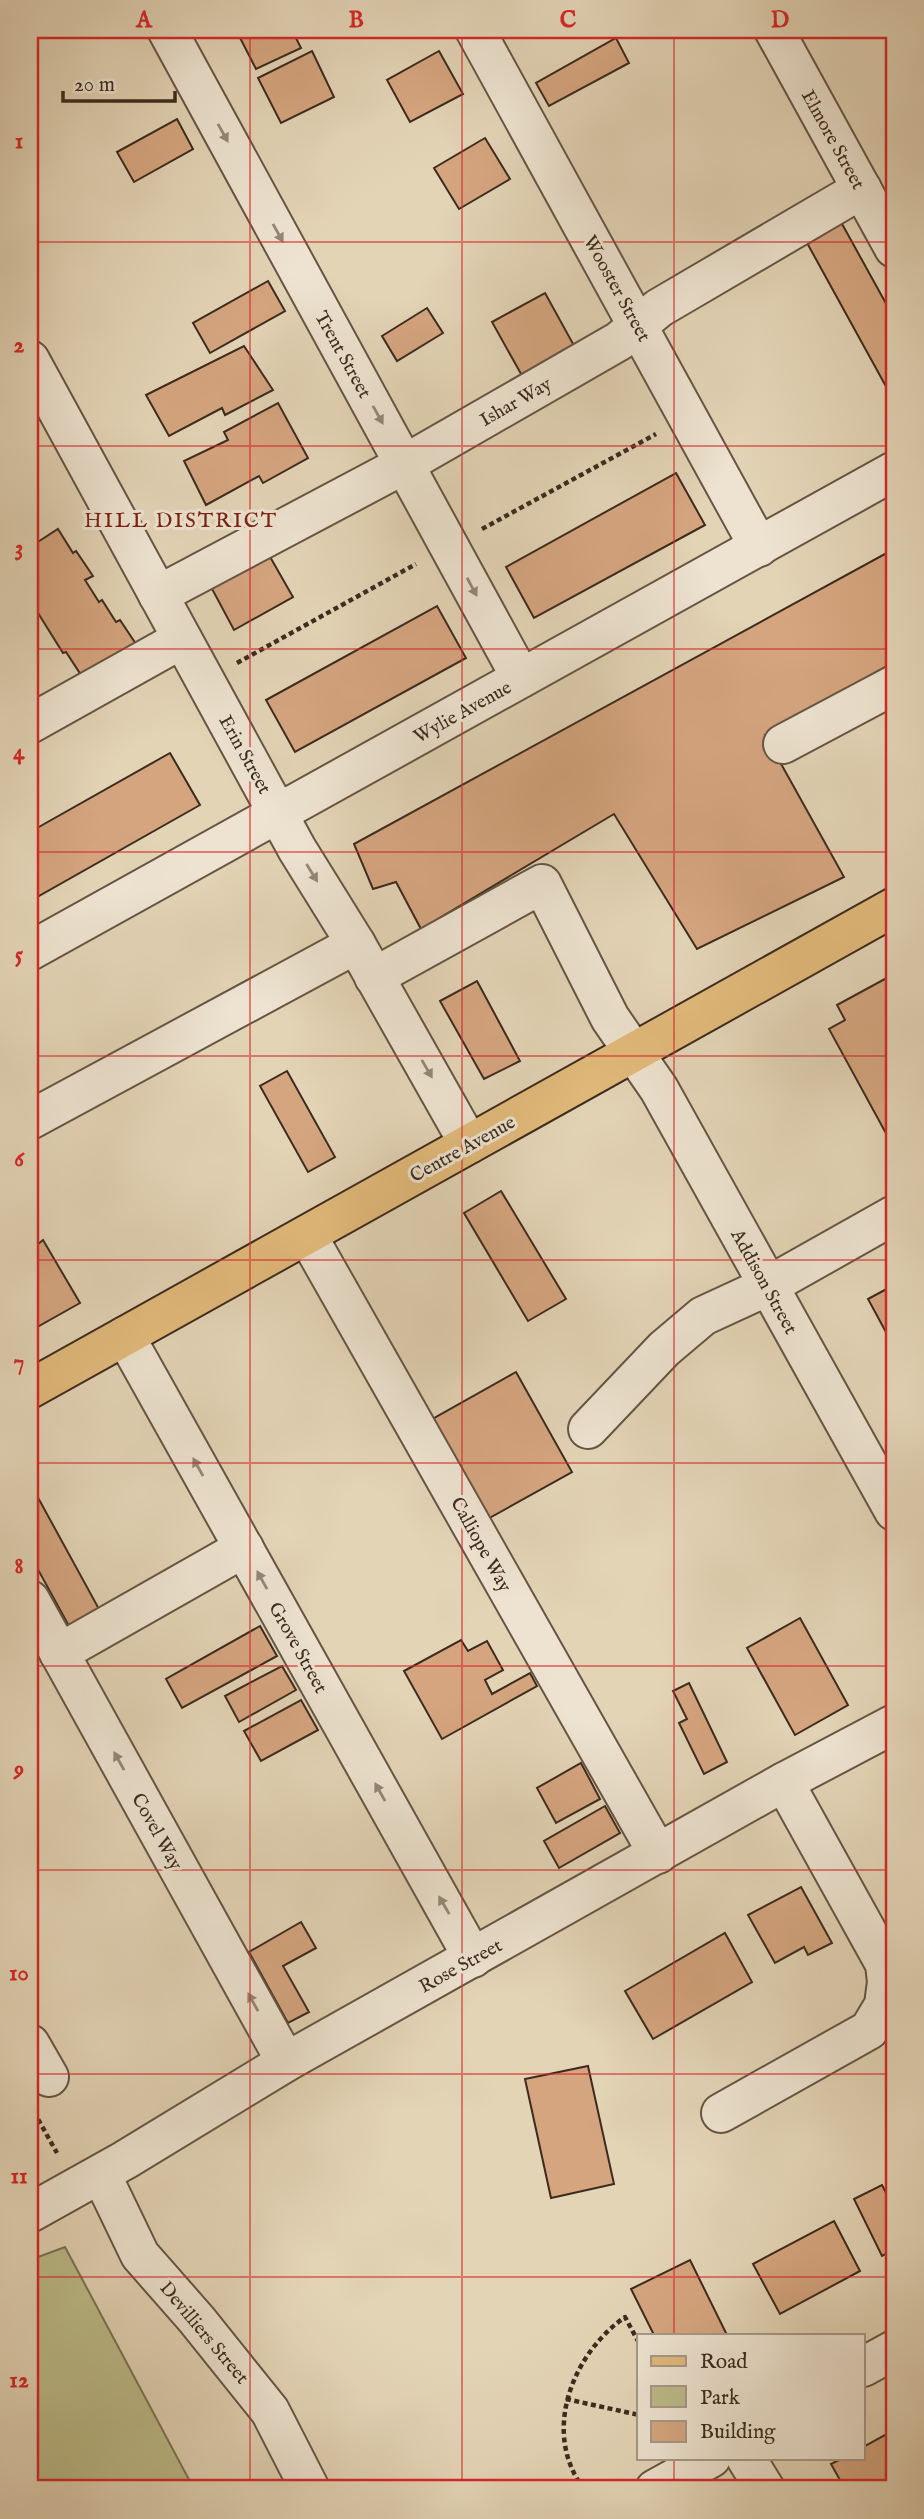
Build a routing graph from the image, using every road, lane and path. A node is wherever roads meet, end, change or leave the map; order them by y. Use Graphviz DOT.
graph roads {
  1 [pos="167,30"];
  2 [pos="475,30"];
  3 [pos="774,30"];
  4 [pos="862,190"];
  5 [pos="894,248"];
  6 [pos="638,325"];
  7 [pos="30,360"];
  8 [pos="666,428"];
  9 [pos="405,464"];
  10 [pos="894,471"];
  11 [pos="474,533"];
  12 [pos="760,547"];
  13 [pos="417,563"];
  14 [pos="159,595"];
  15 [pos="182,639"];
  16 [pos="235,664"];
  17 [pos="521,678"];
  18 [pos="894,685"];
  19 [pos="30,724"];
  20 [pos="783,744"];
  21 [pos="278,814"];
  22 [pos="894,907"];
  23 [pos="356,944"];
  24 [pos="30,951"];
  25 [pos="374,977"];
  26 [pos="634,1052"];
  27 [pos="30,1119"];
  28 [pos="470,1144"];
  29 [pos="894,1215"];
  30 [pos="307,1235"];
  31 [pos="768,1286"];
  32 [pos="125,1336"];
  33 [pos="30,1389"];
  34 [pos="588,1429"];
  35 [pos="894,1511"];
  36 [pos="243,1548"];
  37 [pos="30,1600"];
  38 [pos="59,1653"];
  39 [pos="894,1724"];
  40 [pos="784,1782"];
  41 [pos="658,1854"];
  42 [pos="473,1958"];
  43 [pos="30,2044"];
  44 [pos="286,2062"];
  45 [pos="49,2077"];
  46 [pos="721,2113"];
  47 [pos="101,2174"];
  48 [pos="30,2213"];
  49 [pos="637,2339"];
  50 [pos="894,2350"];
  51 [pos="864,2366"];
  52 [pos="566,2399"];
  53 [pos="637,2415"];
  54 [pos="707,2460"];
  55 [pos="747,2460"];
  56 [pos="310,2489"];
  57 [pos="584,2489"];
  58 [pos="655,2489"];
  59 [pos="765,2489"];
  1 -- 9 [label="street, Trent Street, one-way"];
  2 -- 6 [label="street, Wooster Street"];
  3 -- 4 [label="street, Elmore Street"];
  4 -- 5 [label="street, Elmore Street"];
  4 -- 6 [label="street, Ishar Way"];
  6 -- 9 [label="street, Ishar Way"];
  6 -- 12 [label="street, Wooster Street"];
  7 -- 14 [label="street, Erin Street"];
  8 -- 11 [label="path"];
  9 -- 14 [label="street, Ishar Way"];
  9 -- 17 [label="street, Trent Street, one-way"];
  10 -- 12 [label="street, Wylie Avenue"];
  12 -- 17 [label="street, Wylie Avenue"];
  13 -- 16 [label="path"];
  14 -- 15 [label="street, Erin Street"];
  15 -- 19 [label="street"];
  15 -- 21 [label="street, Erin Street"];
  17 -- 21 [label="street, Wylie Avenue"];
  18 -- 20 [label="street"];
  21 -- 23 [label="street, Erin Street, one-way"];
  21 -- 24 [label="street, Wylie Avenue"];
  22 -- 26 [label="main road, Centre Avenue"];
  23 -- 25 [label="street, Erin Street"];
  23 -- 27 [label="street"];
  25 -- 26 [label="street, Addison Street"];
  25 -- 28 [label="street, Erin Street, one-way"];
  26 -- 28 [label="main road, Centre Avenue"];
  26 -- 31 [label="street, Addison Street"];
  28 -- 30 [label="main road, Centre Avenue"];
  29 -- 31 [label="street"];
  30 -- 32 [label="main road, Centre Avenue"];
  30 -- 41 [label="street, Calliope Way"];
  31 -- 34 [label="street"];
  31 -- 35 [label="street, Addison Street"];
  32 -- 33 [label="main road, Centre Avenue"];
  36 -- 32 [label="street, Grove Street, one-way"];
  36 -- 38 [label="street"];
  42 -- 36 [label="street, Grove Street, one-way"];
  37 -- 38 [label="street, Covel Way"];
  44 -- 38 [label="street, Covel Way, one-way"];
  39 -- 40 [label="street, Rose Street"];
  40 -- 41 [label="street, Rose Street"];
  40 -- 46 [label="street"];
  41 -- 42 [label="street, Rose Street"];
  42 -- 44 [label="street, Rose Street"];
  43 -- 45 [label="street"];
  44 -- 47 [label="street, Rose Street"];
  47 -- 48 [label="street, Rose Street"];
  47 -- 56 [label="street, Devilliers Street"];
  49 -- 52 [label="path"];
  50 -- 51 [label="street"];
  52 -- 53 [label="path"];
  52 -- 57 [label="path"];
  54 -- 58 [label="street"];
  55 -- 59 [label="street"];
}
